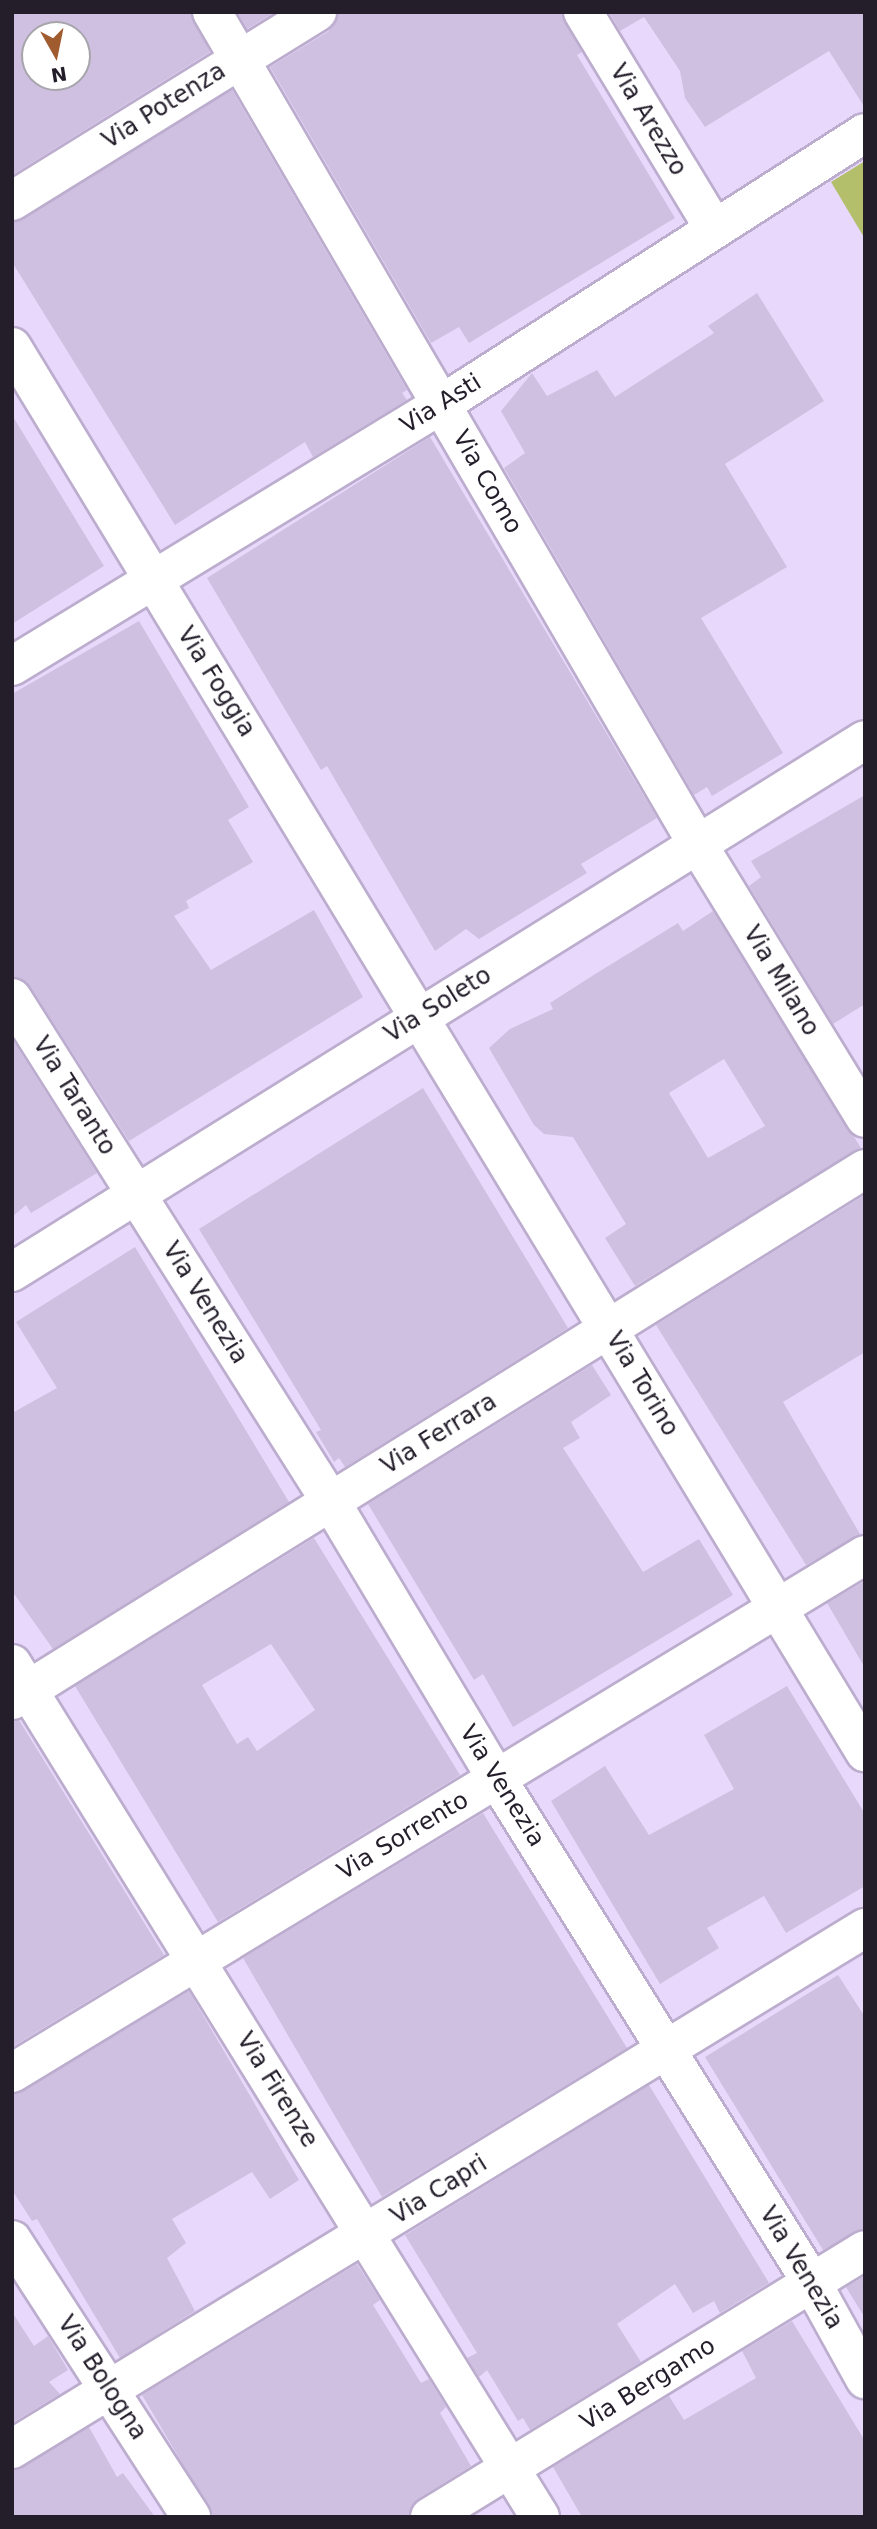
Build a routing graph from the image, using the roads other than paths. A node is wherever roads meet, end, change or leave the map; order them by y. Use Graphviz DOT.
graph roads {
  1 [pos="212,12"];
  2 [pos="317,12"];
  3 [pos="583,12"];
  4 [pos="240,59"];
  5 [pos="865,133"];
  6 [pos="12,201"];
  7 [pos="714,228"];
  8 [pos="12,347"];
  9 [pos="442,404"];
  10 [pos="154,580"];
  11 [pos="12,666"];
  12 [pos="865,740"];
  13 [pos="698,845"];
  14 [pos="12,998"];
  15 [pos="421,1016"];
  16 [pos="865,1118"];
  17 [pos="865,1169"];
  18 [pos="136,1194"];
  19 [pos="12,1272"];
  20 [pos="608,1328"];
  21 [pos="331,1502"];
  22 [pos="865,1555"];
  23 [pos="779,1608"];
  24 [pos="18,1685"];
  25 [pos="865,1752"];
  26 [pos="497,1779"];
  27 [pos="865,1928"];
  28 [pos="197,1961"];
  29 [pos="667,2050"];
  30 [pos="12,2073"];
  31 [pos="367,2235"];
  32 [pos="12,2240"];
  33 [pos="865,2250"];
  34 [pos="811,2283"];
  35 [pos="865,2379"];
  36 [pos="110,2390"];
  37 [pos="12,2449"];
  38 [pos="513,2469"];
  39 [pos="191,2517"];
  40 [pos="430,2517"];
  41 [pos="540,2517"];
  1 -- 4 [label="street, Via Como"];
  2 -- 4 [label="street, Via Potenza"];
  3 -- 7 [label="street, Via Arezzo"];
  4 -- 6 [label="street, Via Potenza"];
  4 -- 9 [label="street, Via Como"];
  5 -- 7 [label="street, Via Asti"];
  7 -- 9 [label="street, Via Asti"];
  8 -- 10 [label="street, Via Foggia"];
  9 -- 10 [label="street, Via Asti"];
  9 -- 13 [label="street, Via Como"];
  10 -- 11 [label="street, Via Asti"];
  10 -- 15 [label="street, Via Foggia"];
  12 -- 13 [label="street, Via Soleto"];
  13 -- 15 [label="street, Via Soleto"];
  13 -- 16 [label="street, Via Milano"];
  14 -- 18 [label="street, Via Taranto"];
  15 -- 18 [label="street, Via Soleto"];
  15 -- 20 [label="street, Via Torino"];
  17 -- 20 [label="street, Via Ferrara"];
  18 -- 19 [label="street, Via Soleto"];
  18 -- 21 [label="street, Via Venezia"];
  20 -- 21 [label="street, Via Ferrara"];
  20 -- 23 [label="street, Via Torino"];
  21 -- 24 [label="street, Via Ferrara"];
  21 -- 26 [label="street, Via Venezia"];
  22 -- 23 [label="street, Via Sorrento"];
  23 -- 25 [label="street, Via Torino"];
  23 -- 26 [label="street, Via Sorrento"];
  24 -- 28 [label="street, Via Firenze"];
  26 -- 28 [label="street, Via Sorrento"];
  26 -- 29 [label="street, Via Venezia"];
  27 -- 29 [label="street, Via Capri"];
  28 -- 30 [label="street, Via Sorrento"];
  28 -- 31 [label="street, Via Firenze"];
  29 -- 31 [label="street, Via Capri"];
  29 -- 34 [label="street, Via Venezia"];
  31 -- 36 [label="street, Via Capri"];
  31 -- 38 [label="street, Via Firenze"];
  32 -- 36 [label="street, Via Bologna"];
  33 -- 34 [label="street, Via Bergamo"];
  34 -- 35 [label="street, Via Venezia"];
  34 -- 38 [label="street, Via Bergamo"];
  36 -- 37 [label="street, Via Capri"];
  36 -- 39 [label="street, Via Bologna"];
  38 -- 40 [label="street, Via Bergamo"];
  38 -- 41 [label="street, Via Firenze"];
}
